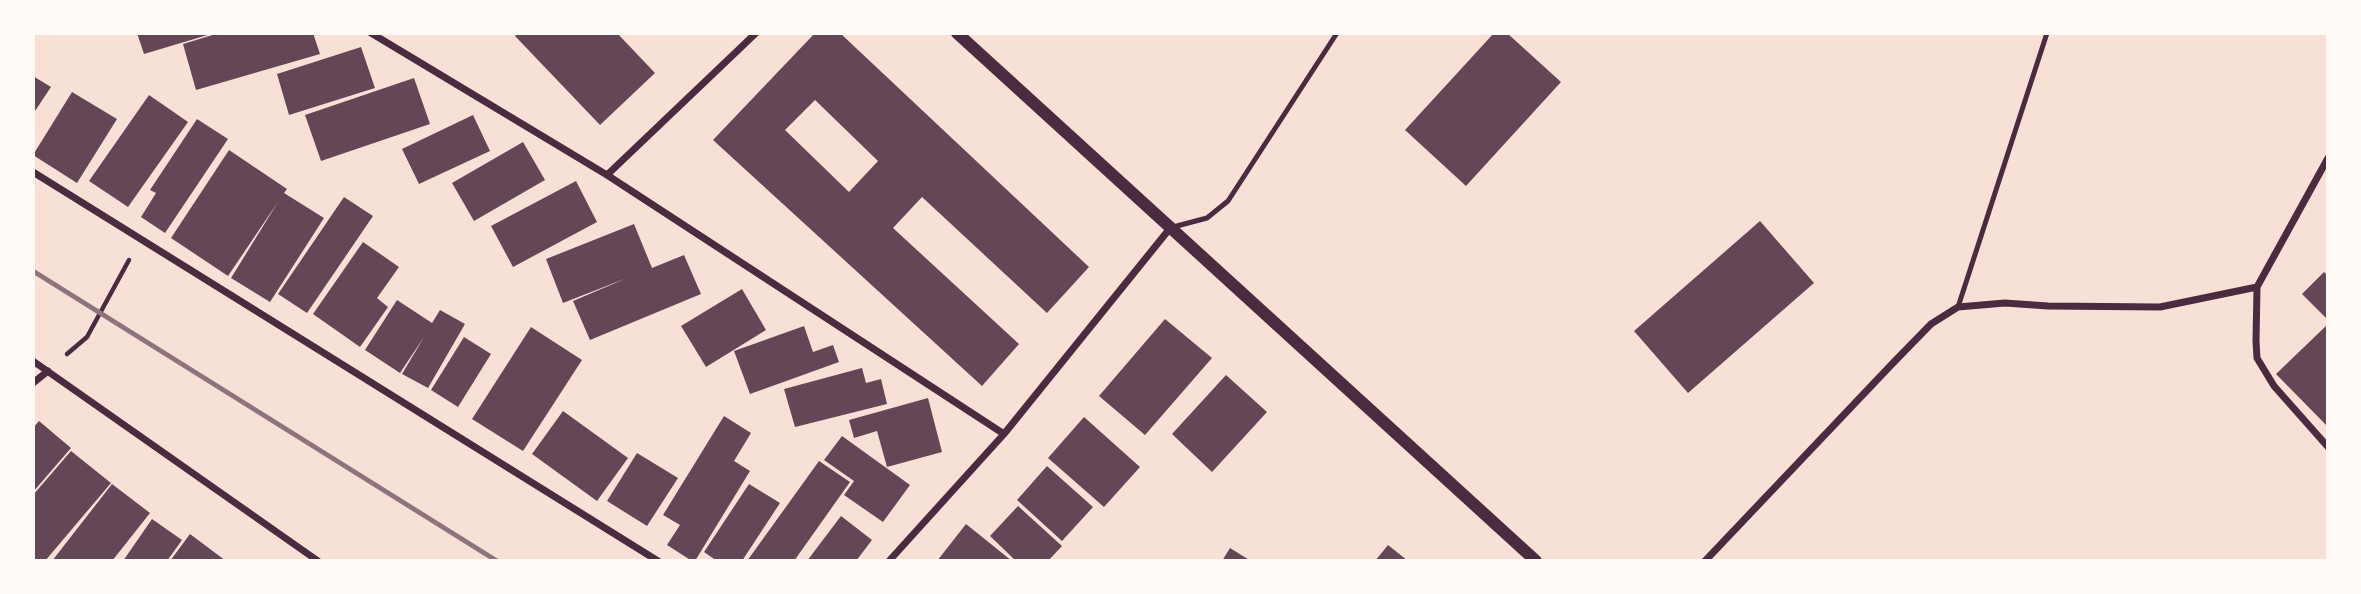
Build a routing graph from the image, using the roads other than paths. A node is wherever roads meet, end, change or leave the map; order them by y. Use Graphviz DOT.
graph roads {
  1 [pos="371,33"];
  2 [pos="756,33"];
  3 [pos="957,33"];
  4 [pos="1337,33"];
  5 [pos="2047,33"];
  6 [pos="2328,158"];
  7 [pos="33,172"];
  8 [pos="607,175"];
  9 [pos="1171,228"];
  10 [pos="2257,287"];
  11 [pos="1958,307"];
  12 [pos="33,361"];
  13 [pos="48,371"];
  14 [pos="33,383"];
  15 [pos="1004,433"];
  16 [pos="2328,447"];
  17 [pos="317,561"];
  18 [pos="658,561"];
  19 [pos="889,561"];
  20 [pos="1536,561"];
  21 [pos="1705,561"];
  1 -- 8 [label="street"];
  2 -- 8 [label="street"];
  3 -- 9 [label="street"];
  4 -- 9 [label="lane"];
  5 -- 11 [label="lane"];
  6 -- 10 [label="street"];
  7 -- 18 [label="street"];
  8 -- 15 [label="street"];
  9 -- 15 [label="street"];
  9 -- 20 [label="street"];
  10 -- 11 [label="street"];
  10 -- 16 [label="street"];
  11 -- 21 [label="street"];
  12 -- 13 [label="street"];
  13 -- 14 [label="street"];
  13 -- 17 [label="street"];
  15 -- 19 [label="street"];
}
